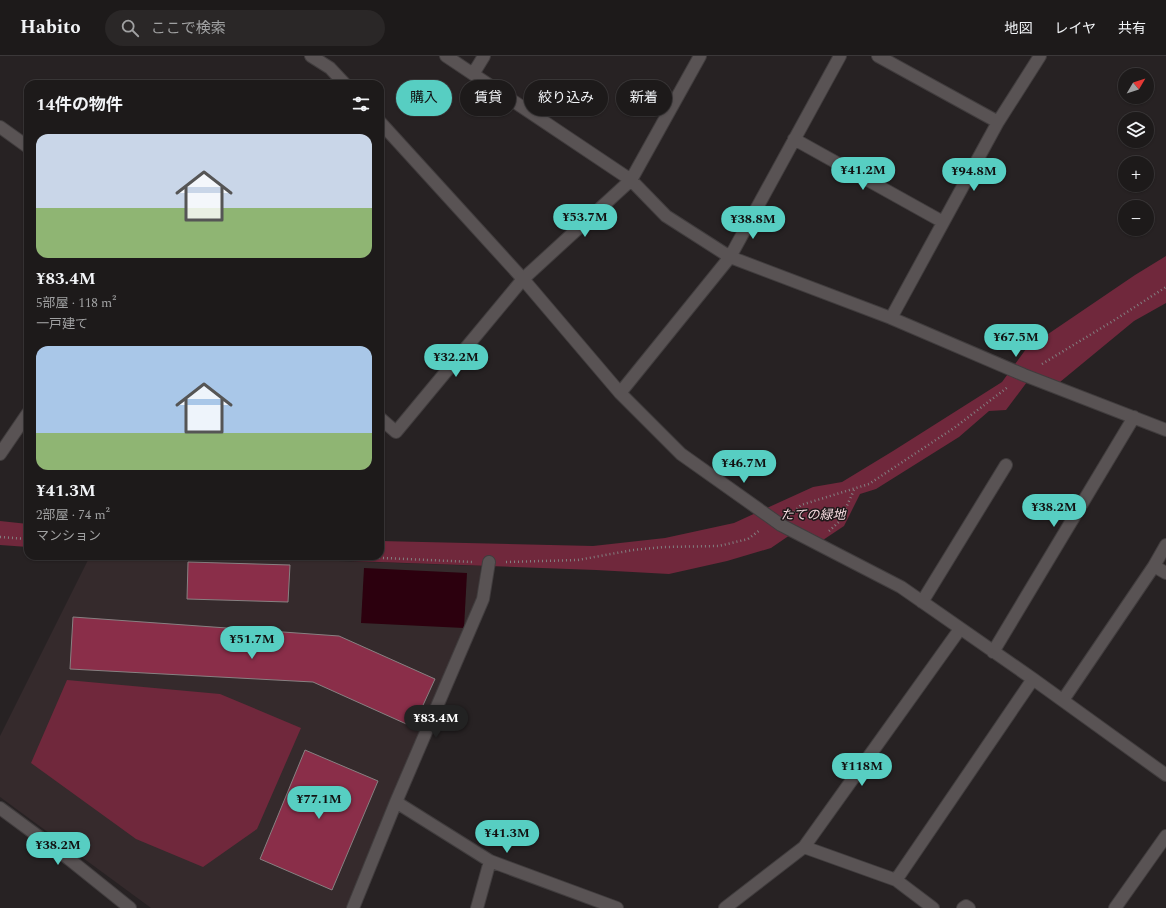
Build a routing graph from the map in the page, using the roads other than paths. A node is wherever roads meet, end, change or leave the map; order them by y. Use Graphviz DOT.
graph roads {
  1 [pos="311,56"];
  2 [pos="327,56"];
  3 [pos="446,56"];
  4 [pos="484,56"];
  5 [pos="700,56"];
  6 [pos="840,56"];
  7 [pos="878,56"];
  8 [pos="1040,56"];
  9 [pos="330,68"];
  10 [pos="473,74"];
  11 [pos="341,80"];
  12 [pos="998,122"];
  13 [pos="384,126"];
  14 [pos="0,127"];
  15 [pos="794,139"];
  16 [pos="24,144"];
  17 [pos="632,180"];
  18 [pos="943,222"];
  19 [pos="730,257"];
  20 [pos="523,279"];
  21 [pos="891,318"];
  22 [pos="620,393"];
  23 [pos="1134,417"];
  24 [pos="24,420"];
  25 [pos="384,422"];
  26 [pos="1166,430"];
  27 [pos="0,454"];
  28 [pos="1006,465"];
  29 [pos="1166,545"];
  30 [pos="488,562"];
  31 [pos="1154,566"];
  32 [pos="1166,573"];
  33 [pos="922,602"];
  34 [pos="960,629"];
  35 [pos="993,652"];
  36 [pos="1033,679"];
  37 [pos="1063,700"];
  38 [pos="1166,775"];
  39 [pos="396,802"];
  40 [pos="0,808"];
  41 [pos="1166,836"];
  42 [pos="804,847"];
  43 [pos="490,860"];
  44 [pos="896,880"];
  45 [pos="130,908"];
  46 [pos="353,908"];
  47 [pos="477,908"];
  48 [pos="617,908"];
  49 [pos="725,908"];
  50 [pos="933,908"];
  51 [pos="963,908"];
  52 [pos="969,908"];
  53 [pos="1115,908"];
  1 -- 9 [label="street"];
  2 -- 9 [label="street"];
  3 -- 10 [label="street"];
  4 -- 10 [label="street"];
  5 -- 17 [label="street"];
  6 -- 15 [label="street"];
  7 -- 12 [label="street"];
  8 -- 12 [label="street"];
  9 -- 11 [label="street"];
  10 -- 17 [label="street"];
  12 -- 18 [label="street"];
  13 -- 20 [label="street"];
  14 -- 16 [label="street"];
  15 -- 18 [label="street"];
  15 -- 19 [label="street"];
  17 -- 19 [label="street"];
  17 -- 20 [label="street"];
  18 -- 21 [label="street"];
  19 -- 21 [label="street"];
  19 -- 22 [label="street"];
  20 -- 22 [label="street"];
  20 -- 25 [label="street"];
  21 -- 23 [label="street"];
  22 -- 33 [label="street"];
  23 -- 26 [label="street"];
  23 -- 35 [label="street"];
  24 -- 27 [label="street"];
  28 -- 33 [label="street"];
  29 -- 31 [label="street"];
  30 -- 39 [label="street"];
  31 -- 32 [label="street"];
  31 -- 37 [label="street"];
  33 -- 34 [label="street"];
  34 -- 35 [label="street"];
  34 -- 42 [label="street"];
  35 -- 36 [label="street"];
  36 -- 37 [label="street"];
  36 -- 44 [label="street"];
  37 -- 38 [label="street"];
  39 -- 43 [label="street"];
  39 -- 46 [label="street"];
  40 -- 45 [label="street"];
  41 -- 53 [label="street"];
  42 -- 44 [label="street"];
  42 -- 49 [label="street"];
  43 -- 47 [label="street"];
  43 -- 48 [label="street"];
  44 -- 50 [label="street"];
  51 -- 52 [label="street"];
}
